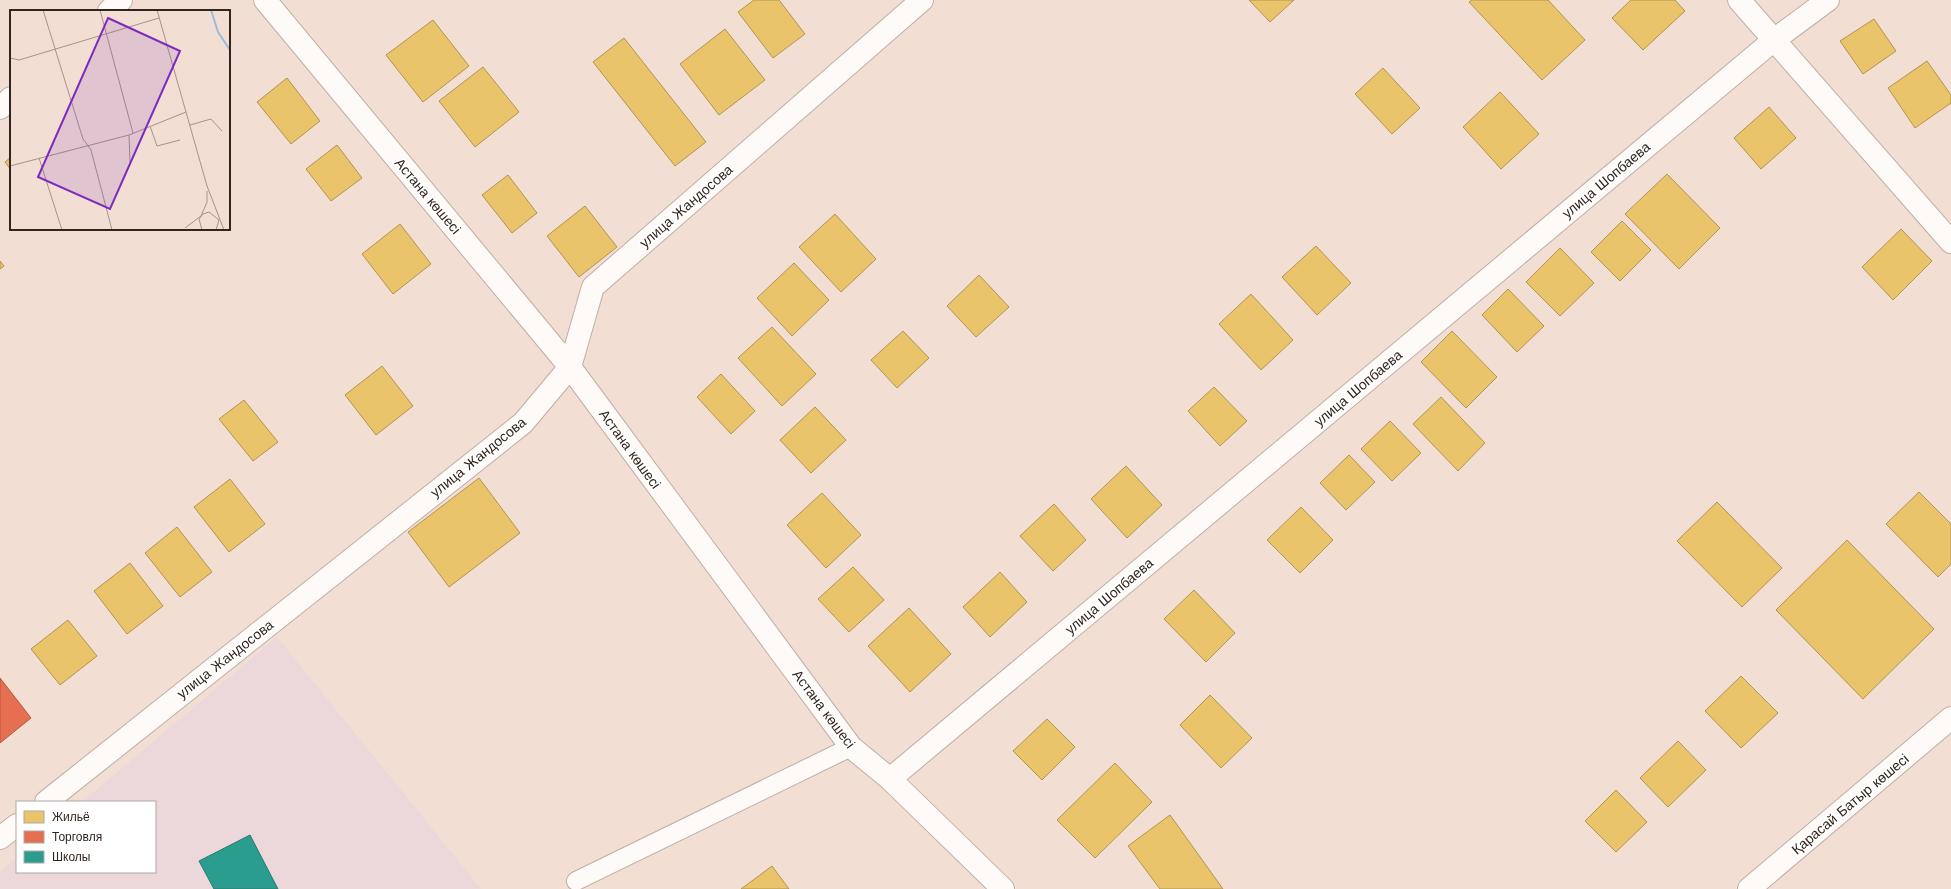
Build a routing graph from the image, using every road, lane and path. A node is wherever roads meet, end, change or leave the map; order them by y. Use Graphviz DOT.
graph roads {
  1 [pos="121,0"];
  2 [pos="265,0"];
  3 [pos="922,0"];
  4 [pos="1739,0"];
  5 [pos="1828,0"];
  6 [pos="110,10"];
  7 [pos="1774,40"];
  8 [pos="10,99"];
  9 [pos="0,108"];
  10 [pos="1951,242"];
  11 [pos="570,367"];
  12 [pos="1951,718"];
  13 [pos="851,747"];
  14 [pos="890,779"];
  15 [pos="47,801"];
  16 [pos="16,826"];
  17 [pos="0,838"];
  18 [pos="576,881"];
  19 [pos="1003,889"];
  20 [pos="1749,889"];
  1 -- 6 [label="street"];
  2 -- 11 [label="street, Астана көшесі"];
  3 -- 11 [label="street, улица Жандосова"];
  4 -- 7 [label="street"];
  5 -- 7 [label="street, улица Шопбаева"];
  7 -- 10 [label="street"];
  7 -- 14 [label="street, улица Шопбаева"];
  8 -- 9 [label="street"];
  11 -- 13 [label="street, Астана көшесі"];
  11 -- 15 [label="street, улица Жандосова"];
  12 -- 20 [label="street, Қарасай Батыр көшесі"];
  13 -- 14 [label="street, Астана көшесі"];
  13 -- 18 [label="lane"];
  14 -- 19 [label="street, Астана көшесі"];
  16 -- 17 [label="street"];
}
